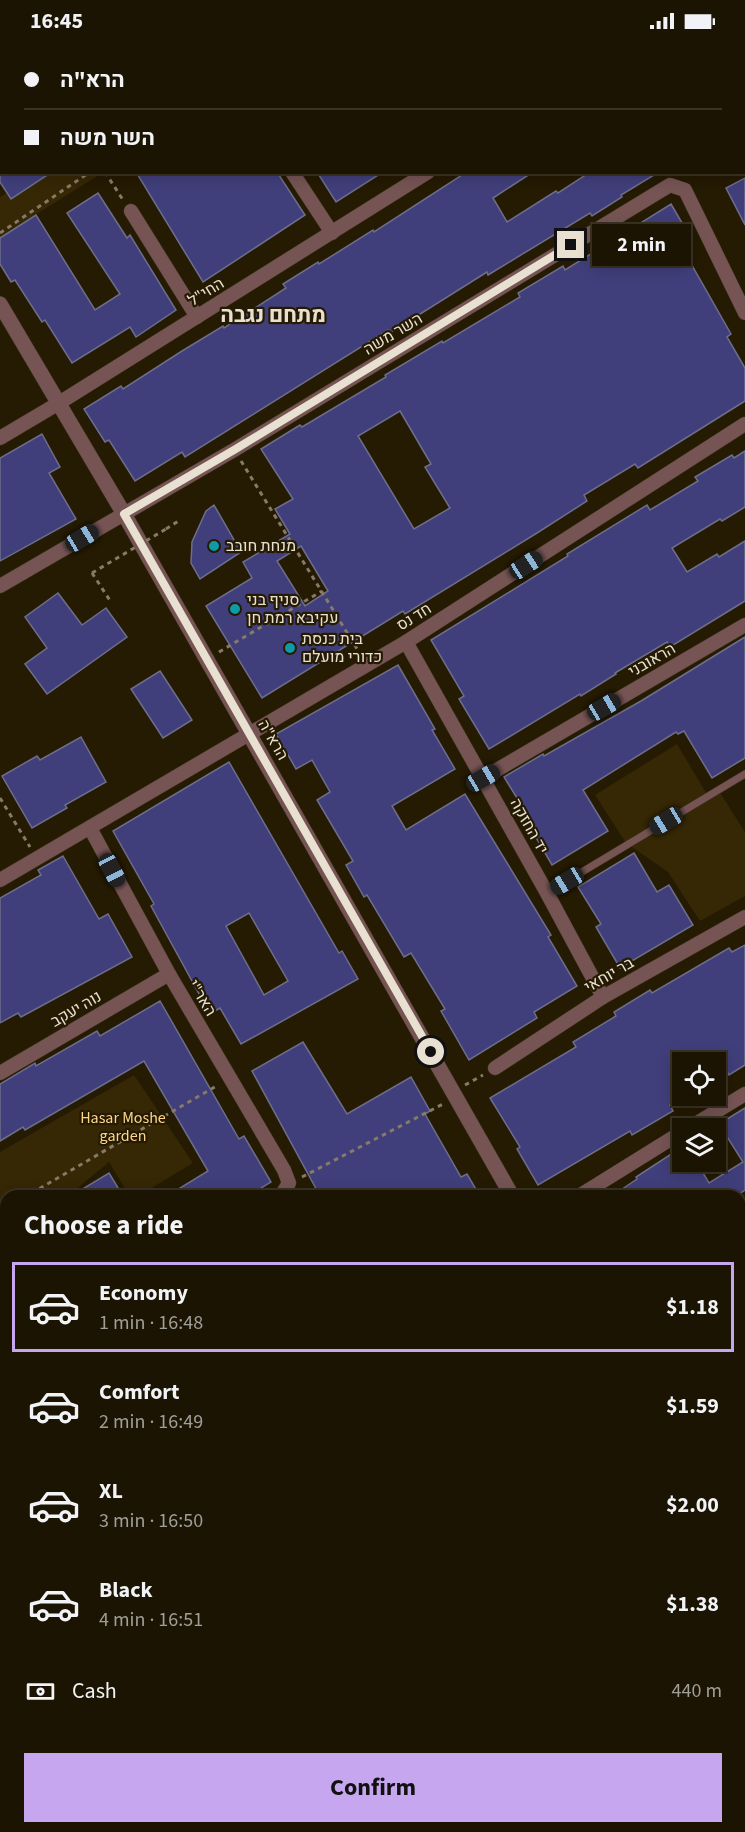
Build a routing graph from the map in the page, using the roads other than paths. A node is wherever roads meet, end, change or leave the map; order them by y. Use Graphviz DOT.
graph roads {
  1 [pos="293,174"];
  2 [pos="425,174"];
  3 [pos="131,212"];
  4 [pos="332,233"];
  5 [pos="0,304"];
  6 [pos="745,313"];
  7 [pos="197,316"];
  8 [pos="59,403"];
  9 [pos="745,424"];
  10 [pos="0,438"];
  11 [pos="124,514"];
  12 [pos="0,586"];
  13 [pos="745,625"];
  14 [pos="406,642"];
  15 [pos="250,735"];
  16 [pos="745,774"];
  17 [pos="483,778"];
  18 [pos="90,828"];
  19 [pos="0,880"];
  20 [pos="548,893"];
  21 [pos="745,917"];
  22 [pos="169,974"];
  23 [pos="603,997"];
  24 [pos="495,1068"];
  25 [pos="0,1073"];
  26 [pos="745,1094"];
  27 [pos="705,1118"];
  28 [pos="672,1138"];
  29 [pos="285,1190"];
  30 [pos="509,1190"];
  31 [pos="589,1190"];
  1 -- 4 [label="street"];
  2 -- 4 [label="street, החי\"ל"];
  3 -- 7 [label="street"];
  4 -- 7 [label="street, החי\"ל"];
  5 -- 8 [label="street, הרא\"ה"];
  6 -- 11 [label="street, השר משה"];
  7 -- 8 [label="street, החי\"ל"];
  8 -- 10 [label="street, החי\"ל"];
  8 -- 11 [label="street, הרא\"ה"];
  9 -- 14 [label="street, חד נס"];
  11 -- 12 [label="street, השר משה"];
  11 -- 15 [label="street, הרא\"ה"];
  13 -- 17 [label="street, הראובני"];
  14 -- 15 [label="street, חד נס"];
  14 -- 17 [label="street, יד החזקה"];
  15 -- 18 [label="street, חד נס"];
  15 -- 30 [label="street, הרא\"ה"];
  16 -- 20 [label="lane"];
  17 -- 20 [label="street, יד החזקה"];
  18 -- 19 [label="street, חד נס"];
  18 -- 22 [label="street, האר\"י"];
  20 -- 23 [label="street, יד החזקה"];
  21 -- 23 [label="street, בר יוחאי"];
  22 -- 25 [label="street, נוה יעקב"];
  22 -- 29 [label="street, האר\"י"];
  23 -- 24 [label="street, בר יוחאי"];
  26 -- 27 [label="street"];
  28 -- 31 [label="street"];
}
